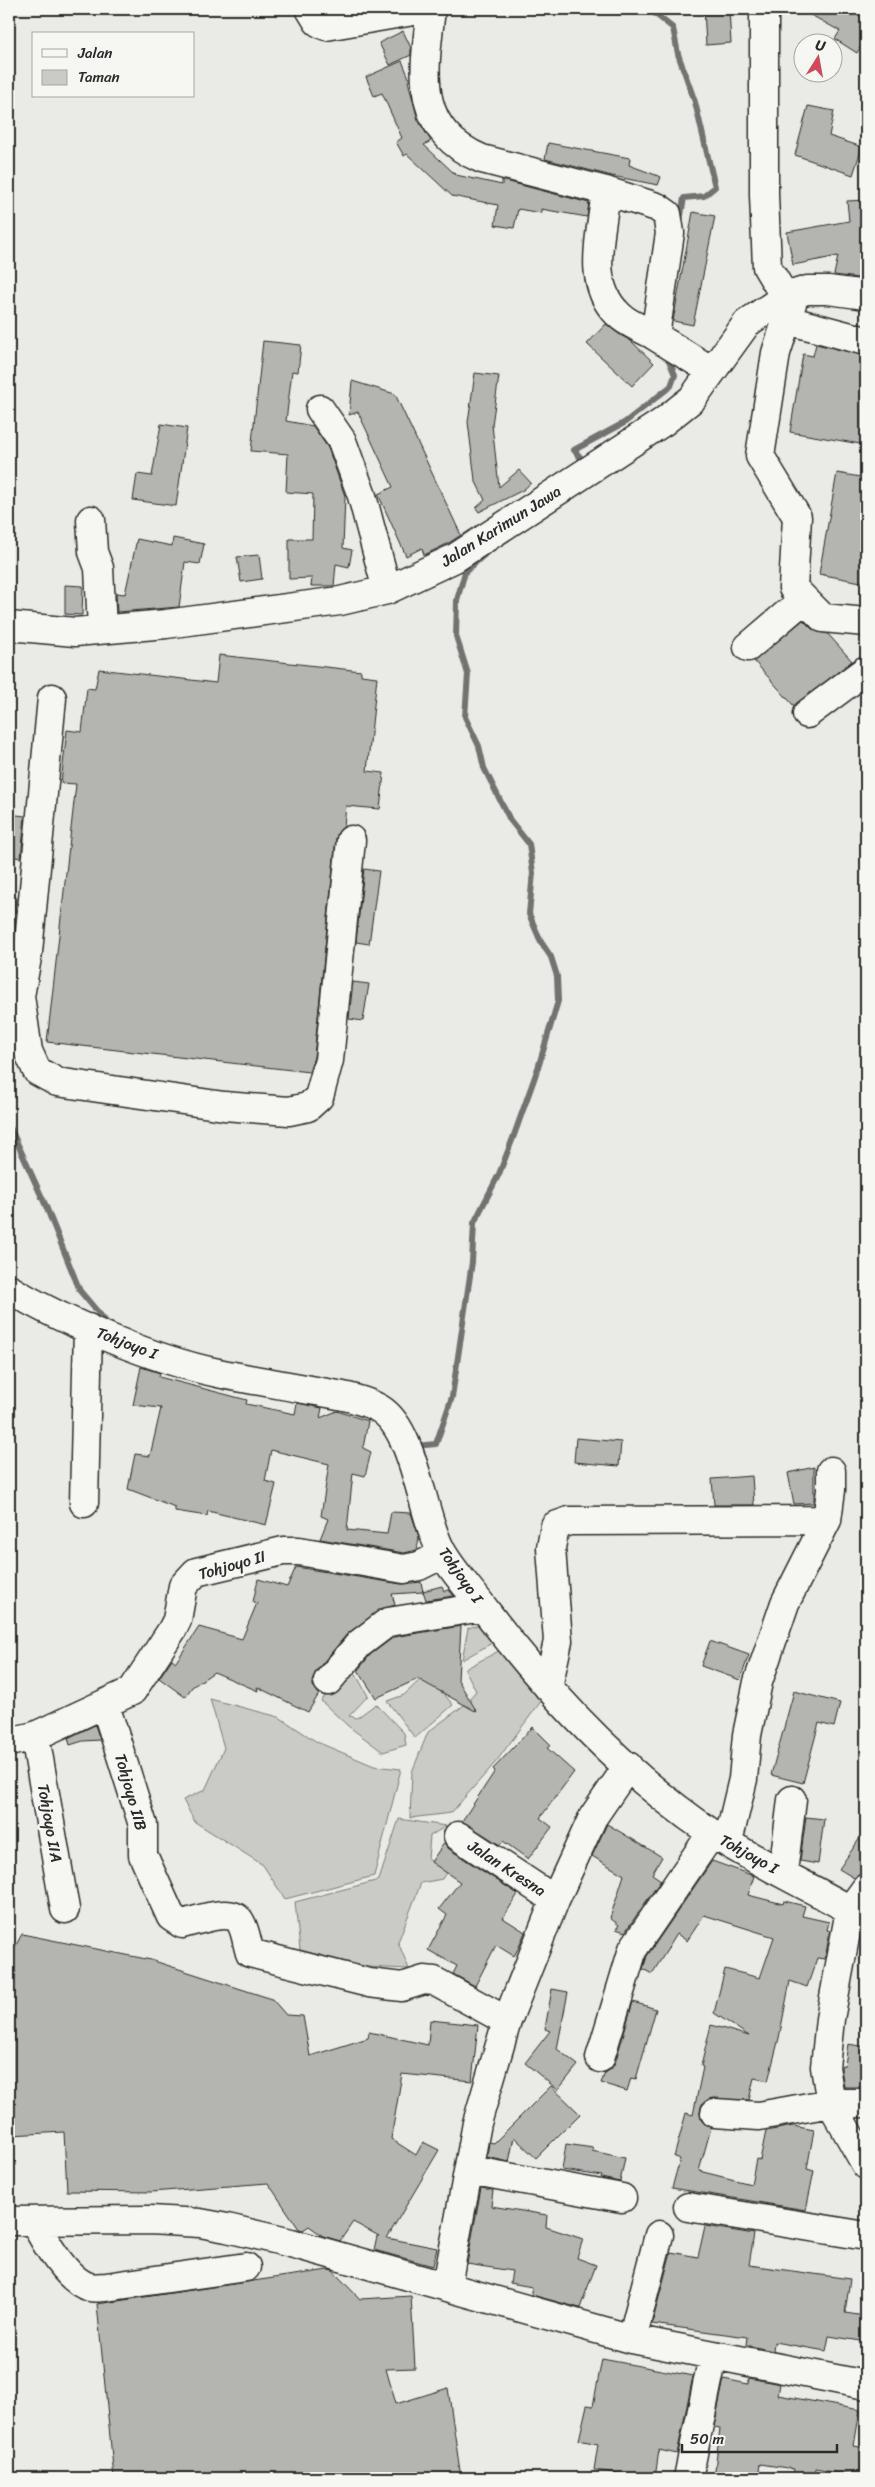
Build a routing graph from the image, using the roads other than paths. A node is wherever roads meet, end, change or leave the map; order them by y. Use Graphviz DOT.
graph roads {
  1 [pos="310,9"];
  2 [pos="425,9"];
  3 [pos="431,9"];
  4 [pos="764,9"];
  5 [pos="606,191"];
  6 [pos="866,295"];
  7 [pos="789,304"];
  8 [pos="655,336"];
  9 [pos="866,341"];
  10 [pos="712,371"];
  11 [pos="320,409"];
  12 [pos="91,520"];
  13 [pos="387,590"];
  14 [pos="803,600"];
  15 [pos="866,622"];
  16 [pos="9,626"];
  17 [pos="102,629"];
  18 [pos="748,647"];
  19 [pos="866,670"];
  20 [pos="52,698"];
  21 [pos="807,714"];
  22 [pos="351,840"];
  23 [pos="14,998"];
  24 [pos="9,1289"];
  25 [pos="88,1328"];
  26 [pos="831,1470"];
  27 [pos="84,1503"];
  28 [pos="827,1520"];
  29 [pos="443,1554"];
  30 [pos="483,1607"];
  31 [pos="328,1681"];
  32 [pos="548,1687"];
  33 [pos="104,1705"];
  34 [pos="35,1736"];
  35 [pos="9,1742"];
  36 [pos="628,1766"];
  37 [pos="792,1800"];
  38 [pos="458,1836"];
  39 [pos="720,1838"];
  40 [pos="783,1872"];
  41 [pos="866,1888"];
  42 [pos="555,1900"];
  43 [pos="65,1909"];
  44 [pos="850,1910"];
  45 [pos="507,2021"];
  46 [pos="600,2058"];
  47 [pos="831,2103"];
  48 [pos="866,2103"];
  49 [pos="715,2113"];
  50 [pos="866,2165"];
  51 [pos="469,2170"];
  52 [pos="622,2198"];
  53 [pos="688,2207"];
  54 [pos="22,2221"];
  55 [pos="659,2235"];
  56 [pos="866,2236"];
  57 [pos="246,2267"];
  58 [pos="447,2285"];
  59 [pos="632,2339"];
  60 [pos="713,2356"];
  61 [pos="866,2385"];
  62 [pos="688,2478"];
  1 -- 2 [label="street"];
  3 -- 5 [label="street"];
  4 -- 7 [label="street"];
  5 -- 8 [label="street"];
  5 -- 8 [label="street"];
  6 -- 7 [label="street, Jalan Karimun Jawa"];
  7 -- 9 [label="street"];
  7 -- 10 [label="street, Jalan Karimun Jawa"];
  7 -- 14 [label="street"];
  8 -- 10 [label="street"];
  10 -- 13 [label="street, Jalan Karimun Jawa"];
  11 -- 13 [label="street"];
  12 -- 17 [label="street"];
  13 -- 17 [label="street, Jalan Karimun Jawa"];
  14 -- 15 [label="street"];
  14 -- 18 [label="street"];
  16 -- 17 [label="street, Jalan Karimun Jawa"];
  19 -- 21 [label="street"];
  20 -- 23 [label="street"];
  22 -- 23 [label="street"];
  24 -- 25 [label="street, Tohjoyo I"];
  25 -- 27 [label="street"];
  25 -- 29 [label="street, Tohjoyo I"];
  26 -- 28 [label="street"];
  28 -- 32 [label="street"];
  28 -- 39 [label="street"];
  29 -- 30 [label="street, Tohjoyo I"];
  29 -- 33 [label="street, Tohjoyo II"];
  30 -- 31 [label="street"];
  30 -- 32 [label="street, Tohjoyo I"];
  32 -- 36 [label="street, Tohjoyo I"];
  33 -- 34 [label="street, Tohjoyo II"];
  33 -- 45 [label="street, Tohjoyo IIB"];
  34 -- 35 [label="street, Tohjoyo II"];
  34 -- 43 [label="street, Tohjoyo IIA"];
  36 -- 39 [label="street, Tohjoyo I"];
  36 -- 42 [label="street"];
  37 -- 40 [label="street"];
  38 -- 42 [label="street, Jalan Kresna"];
  39 -- 40 [label="street, Tohjoyo I"];
  39 -- 46 [label="street"];
  40 -- 44 [label="street, Tohjoyo I"];
  41 -- 44 [label="street"];
  42 -- 45 [label="street"];
  44 -- 47 [label="street"];
  45 -- 51 [label="street"];
  47 -- 48 [label="street"];
  47 -- 49 [label="street"];
  47 -- 50 [label="street"];
  51 -- 52 [label="street"];
  51 -- 58 [label="street"];
  53 -- 56 [label="street"];
  54 -- 57 [label="street"];
  54 -- 58 [label="street"];
  55 -- 59 [label="street"];
  58 -- 59 [label="street"];
  59 -- 60 [label="street"];
  60 -- 61 [label="street"];
  60 -- 62 [label="street"];
}
